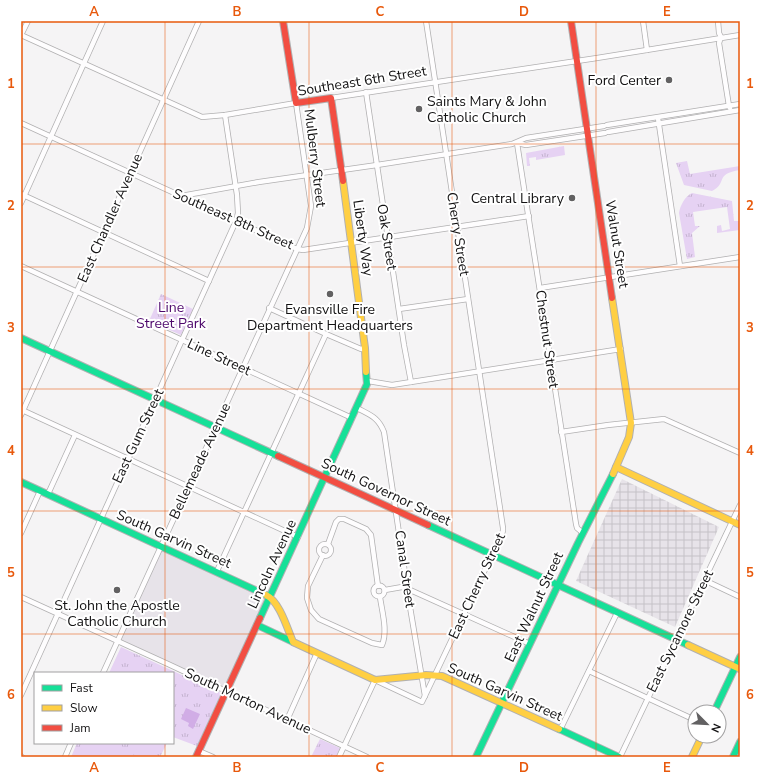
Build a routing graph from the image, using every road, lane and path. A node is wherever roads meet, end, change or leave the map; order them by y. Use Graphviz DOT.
graph roads {
  1 [pos="28,21"];
  2 [pos="103,21"];
  3 [pos="199,21"];
  4 [pos="283,21"];
  5 [pos="426,21"];
  6 [pos="571,21"];
  7 [pos="643,21"];
  8 [pos="718,21"];
  9 [pos="21,35"];
  10 [pos="740,35"];
  11 [pos="721,37"];
  12 [pos="647,50"];
  13 [pos="576,60"];
  14 [pos="84,64"];
  15 [pos="436,82"];
  16 [pos="366,92"];
  17 [pos="331,98"];
  18 [pos="163,100"];
  19 [pos="296,103"];
  20 [pos="740,104"];
  21 [pos="729,106"];
  22 [pos="740,110"];
  23 [pos="732,111"];
  24 [pos="225,115"];
  25 [pos="658,118"];
  26 [pos="21,123"];
  27 [pos="659,125"];
  28 [pos="587,128"];
  29 [pos="52,136"];
  30 [pos="588,136"];
  31 [pos="517,143"];
  32 [pos="447,153"];
  33 [pos="376,165"];
  34 [pos="342,171"];
  35 [pos="130,173"];
  36 [pos="307,175"];
  37 [pos="236,187"];
  38 [pos="23,195"];
  39 [pos="181,196"];
  40 [pos="21,203"];
  41 [pos="529,216"];
  42 [pos="236,221"];
  43 [pos="457,227"];
  44 [pos="104,233"];
  45 [pos="387,237"];
  46 [pos="352,243"];
  47 [pos="297,249"];
  48 [pos="740,257"];
  49 [pos="21,266"];
  50 [pos="680,266"];
  51 [pos="610,277"];
  52 [pos="209,281"];
  53 [pos="540,288"];
  54 [pos="77,292"];
  55 [pos="468,299"];
  56 [pos="269,308"];
  57 [pos="399,310"];
  58 [pos="326,334"];
  59 [pos="21,338"];
  60 [pos="182,340"];
  61 [pos="365,348"];
  62 [pos="621,349"];
  63 [pos="50,351"];
  64 [pos="550,360"];
  65 [pos="242,368"];
  66 [pos="479,371"];
  67 [pos="368,381"];
  68 [pos="411,382"];
  69 [pos="298,393"];
  70 [pos="155,400"];
  71 [pos="357,408"];
  72 [pos="22,412"];
  73 [pos="352,418"];
  74 [pos="631,423"];
  75 [pos="215,427"];
  76 [pos="561,432"];
  77 [pos="75,435"];
  78 [pos="491,447"];
  79 [pos="271,452"];
  80 [pos="740,453"];
  81 [pos="128,459"];
  82 [pos="616,467"];
  83 [pos="325,478"];
  84 [pos="21,482"];
  85 [pos="188,486"];
  86 [pos="40,490"];
  87 [pos="48,494"];
  88 [pos="740,504"];
  89 [pos="396,510"];
  90 [pos="244,512"];
  91 [pos="100,519"];
  92 [pos="732,521"];
  93 [pos="740,525"];
  94 [pos="21,533"];
  95 [pos="583,533"];
  96 [pos="298,537"];
  97 [pos="328,544"];
  98 [pos="161,546"];
  99 [pos="323,555"];
  100 [pos="492,555"];
  101 [pos="217,571"];
  102 [pos="704,580"];
  103 [pos="557,585"];
  104 [pos="378,586"];
  105 [pos="408,589"];
  106 [pos="385,590"];
  107 [pos="21,596"];
  108 [pos="270,597"];
  109 [pos="380,597"];
  110 [pos="740,597"];
  111 [pos="617,613"];
  112 [pos="58,614"];
  113 [pos="464,614"];
  114 [pos="257,625"];
  115 [pos="676,640"];
  116 [pos="118,641"];
  117 [pos="293,642"];
  118 [pos="530,644"];
  119 [pos="317,653"];
  120 [pos="740,657"];
  121 [pos="738,668"];
  122 [pos="589,671"];
  123 [pos="103,672"];
  124 [pos="436,674"];
  125 [pos="421,675"];
  126 [pos="375,680"];
  127 [pos="226,691"];
  128 [pos="21,696"];
  129 [pos="425,696"];
  130 [pos="648,698"];
  131 [pos="502,703"];
  132 [pos="718,704"];
  133 [pos="687,716"];
  134 [pos="287,720"];
  135 [pos="560,730"];
  136 [pos="740,742"];
  137 [pos="71,744"];
  138 [pos="698,744"];
  139 [pos="344,746"];
  140 [pos="199,751"];
  141 [pos="65,757"];
  142 [pos="196,757"];
  143 [pos="213,757"];
  144 [pos="339,757"];
  145 [pos="367,757"];
  146 [pos="476,757"];
  147 [pos="620,757"];
  148 [pos="692,757"];
  149 [pos="733,757"];
  1 -- 9 [label="street"];
  2 -- 14 [label="street"];
  3 -- 18 [label="street, East Chandler Avenue"];
  4 -- 19 [label="main road, Mulberry Street"];
  5 -- 15 [label="street, Cherry Street"];
  6 -- 13 [label="main road, Walnut Street"];
  7 -- 12 [label="street"];
  8 -- 11 [label="street"];
  9 -- 14 [label="street, Southeast 6th Street"];
  10 -- 11 [label="street, Southeast 6th Street"];
  11 -- 12 [label="street, Southeast 6th Street"];
  11 -- 21 [label="street"];
  12 -- 13 [label="street, Southeast 6th Street"];
  13 -- 15 [label="street, Southeast 6th Street"];
  13 -- 28 [label="main road, Walnut Street"];
  14 -- 18 [label="street, Southeast 6th Street"];
  14 -- 29 [label="street"];
  15 -- 16 [label="street, Southeast 6th Street"];
  15 -- 32 [label="street, Cherry Street"];
  16 -- 17 [label="street, Southeast 6th Street"];
  16 -- 33 [label="street, Oak Street"];
  17 -- 19 [label="main road, Southeast 6th Street"];
  17 -- 34 [label="main road, Liberty Way"];
  18 -- 24 [label="street, Southeast 6th Street"];
  18 -- 35 [label="street, East Chandler Avenue"];
  19 -- 24 [label="street, Southeast 6th Street"];
  19 -- 36 [label="street, Mulberry Street"];
  20 -- 21 [label="street"];
  21 -- 23 [label="street"];
  21 -- 25 [label="street"];
  22 -- 23 [label="street"];
  23 -- 27 [label="street"];
  24 -- 37 [label="street"];
  25 -- 27 [label="street"];
  25 -- 28 [label="street"];
  26 -- 29 [label="street, Southeast 8th Street"];
  27 -- 30 [label="street"];
  27 -- 50 [label="street"];
  28 -- 30 [label="main road, Walnut Street"];
  28 -- 31 [label="street"];
  29 -- 35 [label="street, Southeast 8th Street"];
  29 -- 38 [label="street"];
  30 -- 31 [label="street"];
  30 -- 51 [label="main road, Walnut Street"];
  31 -- 32 [label="street"];
  31 -- 41 [label="street, Chestnut Street"];
  32 -- 33 [label="street"];
  32 -- 43 [label="street, Cherry Street"];
  33 -- 34 [label="street"];
  33 -- 45 [label="street, Oak Street"];
  34 -- 36 [label="street"];
  34 -- 46 [label="main road, Liberty Way"];
  35 -- 39 [label="street, Southeast 8th Street"];
  35 -- 44 [label="street, East Chandler Avenue"];
  36 -- 37 [label="street"];
  36 -- 47 [label="street, Mulberry Street"];
  37 -- 39 [label="street"];
  37 -- 42 [label="street"];
  38 -- 40 [label="street"];
  38 -- 44 [label="street"];
  39 -- 42 [label="street, Southeast 8th Street"];
  41 -- 43 [label="street, Southeast 8th Street"];
  41 -- 53 [label="street, Chestnut Street"];
  42 -- 47 [label="street, Southeast 8th Street"];
  42 -- 52 [label="street, East Gum Street"];
  43 -- 45 [label="street, Southeast 8th Street"];
  43 -- 55 [label="street, Cherry Street"];
  44 -- 52 [label="street"];
  44 -- 54 [label="street, East Chandler Avenue"];
  45 -- 46 [label="street, Southeast 8th Street"];
  45 -- 57 [label="street, Oak Street"];
  46 -- 47 [label="street, Southeast 8th Street"];
  46 -- 61 [label="main road, Liberty Way"];
  47 -- 56 [label="street, Bellemeade Avenue"];
  48 -- 50 [label="street"];
  49 -- 54 [label="street, Line Street"];
  50 -- 51 [label="street"];
  51 -- 53 [label="street"];
  51 -- 62 [label="main road, Walnut Street"];
  52 -- 60 [label="street, East Gum Street"];
  53 -- 64 [label="street, Chestnut Street"];
  54 -- 60 [label="street, Line Street"];
  54 -- 63 [label="street, East Chandler Avenue"];
  55 -- 57 [label="street"];
  55 -- 66 [label="street, Cherry Street"];
  56 -- 58 [label="street"];
  56 -- 65 [label="street, Bellemeade Avenue"];
  57 -- 68 [label="street, Oak Street"];
  58 -- 61 [label="street"];
  58 -- 69 [label="street"];
  59 -- 63 [label="main road, South Governor Street"];
  60 -- 65 [label="street, Line Street"];
  60 -- 70 [label="street, East Gum Street"];
  61 -- 67 [label="main road, Liberty Way"];
  62 -- 64 [label="street"];
  62 -- 74 [label="main road, Walnut Street"];
  63 -- 70 [label="main road, South Governor Street"];
  63 -- 72 [label="street, East Chandler Avenue"];
  64 -- 66 [label="street"];
  64 -- 76 [label="street, Chestnut Street"];
  65 -- 69 [label="street, Line Street"];
  65 -- 75 [label="street, Bellemeade Avenue"];
  66 -- 68 [label="street"];
  66 -- 78 [label="street, Cherry Street"];
  67 -- 68 [label="street"];
  67 -- 71 [label="main road, Lincoln Avenue"];
  69 -- 73 [label="street, Line Street"];
  69 -- 79 [label="street"];
  70 -- 75 [label="main road, South Governor Street"];
  70 -- 81 [label="street, East Gum Street"];
  71 -- 73 [label="main road, Lincoln Avenue"];
  71 -- 89 [label="street, Canal Street"];
  72 -- 77 [label="street"];
  73 -- 83 [label="main road, Lincoln Avenue"];
  74 -- 76 [label="street"];
  74 -- 80 [label="street"];
  74 -- 82 [label="main road, Walnut Street"];
  75 -- 79 [label="main road, South Governor Street"];
  75 -- 85 [label="street, Bellemeade Avenue"];
  76 -- 95 [label="street, Chestnut Street"];
  77 -- 81 [label="street"];
  77 -- 87 [label="street"];
  78 -- 100 [label="street, East Cherry Street"];
  79 -- 83 [label="main road, South Governor Street"];
  79 -- 90 [label="street"];
  81 -- 85 [label="street"];
  81 -- 91 [label="street, East Gum Street"];
  82 -- 92 [label="main road"];
  82 -- 95 [label="main road, East Walnut Street"];
  83 -- 89 [label="main road, South Governor Street"];
  83 -- 96 [label="main road, Lincoln Avenue"];
  84 -- 86 [label="main road, South Garvin Street"];
  85 -- 90 [label="street"];
  85 -- 98 [label="street, Bellemeade Avenue"];
  86 -- 87 [label="main road, South Garvin Street"];
  86 -- 94 [label="street"];
  87 -- 91 [label="main road, South Garvin Street"];
  88 -- 92 [label="street, East Sycamore Street"];
  89 -- 100 [label="main road, South Governor Street"];
  89 -- 105 [label="street, Canal Street"];
  90 -- 96 [label="street"];
  90 -- 101 [label="street"];
  91 -- 98 [label="main road, South Garvin Street"];
  91 -- 112 [label="street, East Gum Street"];
  92 -- 93 [label="main road"];
  92 -- 102 [label="street, East Sycamore Street"];
  95 -- 103 [label="main road, East Walnut Street"];
  96 -- 108 [label="main road, Lincoln Avenue"];
  97 -- 99 [label="street"];
  97 -- 99 [label="street"];
  97 -- 104 [label="street"];
  98 -- 101 [label="main road, South Garvin Street"];
  98 -- 116 [label="street, Bellemeade Avenue"];
  99 -- 109 [label="street"];
  100 -- 103 [label="main road, South Governor Street"];
  100 -- 113 [label="street, East Cherry Street"];
  101 -- 108 [label="main road, South Garvin Street"];
  102 -- 110 [label="street"];
  102 -- 115 [label="street, East Sycamore Street"];
  103 -- 111 [label="main road, South Governor Street"];
  103 -- 118 [label="main road, East Walnut Street"];
  104 -- 106 [label="street"];
  104 -- 109 [label="street"];
  105 -- 106 [label="street"];
  105 -- 113 [label="street"];
  105 -- 125 [label="street, Canal Street"];
  106 -- 109 [label="street"];
  107 -- 112 [label="street, South Morton Avenue"];
  108 -- 114 [label="main road, Lincoln Avenue"];
  108 -- 117 [label="main road, South Garvin Street"];
  111 -- 115 [label="main road, South Governor Street"];
  111 -- 122 [label="street"];
  112 -- 116 [label="street, South Morton Avenue"];
  112 -- 128 [label="street, East Gum Street"];
  113 -- 118 [label="street"];
  113 -- 124 [label="street, East Cherry Street"];
  114 -- 117 [label="main road, South Garvin Street"];
  114 -- 127 [label="main road, Lincoln Avenue"];
  115 -- 121 [label="main road, South Governor Street"];
  115 -- 130 [label="street, East Sycamore Street"];
  116 -- 123 [label="street, Bellemeade Avenue"];
  116 -- 127 [label="street, South Morton Avenue"];
  117 -- 119 [label="main road, South Garvin Street"];
  118 -- 131 [label="main road, East Walnut Street"];
  119 -- 126 [label="main road, South Garvin Street"];
  119 -- 134 [label="street"];
  120 -- 121 [label="main road"];
  121 -- 132 [label="main road"];
  122 -- 130 [label="street"];
  122 -- 135 [label="street"];
  124 -- 125 [label="main road, South Garvin Street"];
  124 -- 129 [label="street, East Cherry Street"];
  124 -- 131 [label="main road, South Garvin Street"];
  125 -- 126 [label="main road, South Garvin Street"];
  125 -- 129 [label="street, Canal Street"];
  126 -- 129 [label="street, South Garvin Street"];
  126 -- 139 [label="street"];
  127 -- 134 [label="street, South Morton Avenue"];
  127 -- 140 [label="main road, Lincoln Avenue"];
  130 -- 133 [label="street"];
  130 -- 147 [label="street, East Sycamore Street"];
  131 -- 135 [label="main road, South Garvin Street"];
  131 -- 146 [label="main road, East Walnut Street"];
  134 -- 139 [label="street, South Morton Avenue"];
  135 -- 147 [label="main road, South Garvin Street"];
  136 -- 149 [label="main road"];
  137 -- 141 [label="street"];
  138 -- 148 [label="main road"];
  139 -- 144 [label="street"];
  139 -- 145 [label="street, South Morton Avenue"];
  140 -- 142 [label="main road, Lincoln Avenue"];
  140 -- 143 [label="street"];
}
